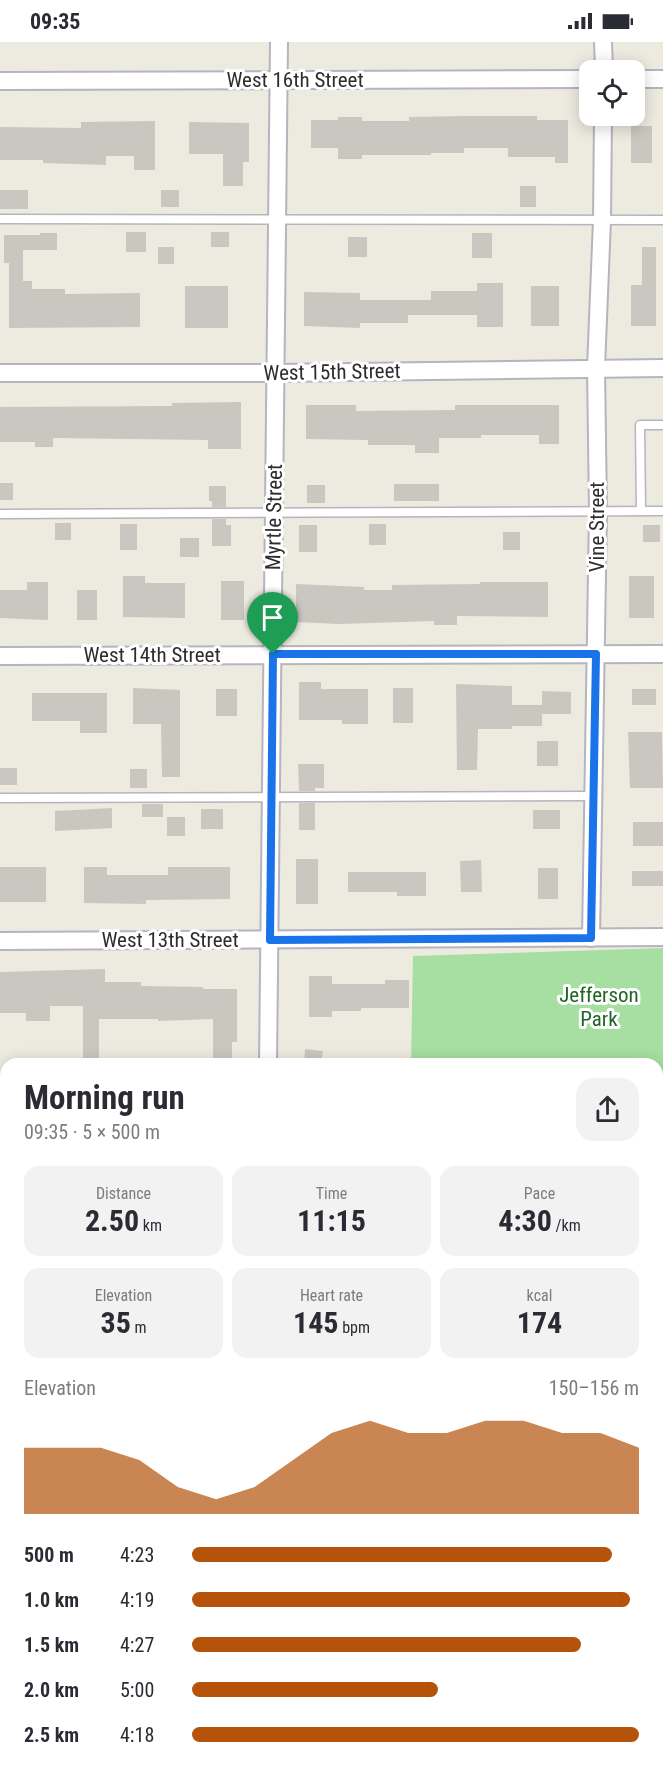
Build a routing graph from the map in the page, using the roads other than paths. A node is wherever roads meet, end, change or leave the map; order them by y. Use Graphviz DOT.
graph roads {
  1 [pos="279,42"];
  2 [pos="603,42"];
  3 [pos="604,60"];
  4 [pos="579,79"];
  5 [pos="645,79"];
  6 [pos="663,79"];
  7 [pos="279,80"];
  8 [pos="0,81"];
  9 [pos="603,126"];
  10 [pos="0,219"];
  11 [pos="277,220"];
  12 [pos="602,220"];
  13 [pos="663,220"];
  14 [pos="596,368"];
  15 [pos="663,368"];
  16 [pos="0,373"];
  17 [pos="276,373"];
  18 [pos="663,425"];
  19 [pos="663,511"];
  20 [pos="598,512"];
  21 [pos="641,512"];
  22 [pos="274,513"];
  23 [pos="0,514"];
  24 [pos="273,654"];
  25 [pos="596,654"];
  26 [pos="663,654"];
  27 [pos="0,656"];
  28 [pos="595,796"];
  29 [pos="271,797"];
  30 [pos="0,798"];
  31 [pos="591,938"];
  32 [pos="663,938"];
  33 [pos="270,940"];
  34 [pos="0,941"];
  35 [pos="268,1058"];
  1 -- 7 [label="street, Myrtle Street"];
  2 -- 3 [label="street"];
  4 -- 7 [label="street, West 16th Street"];
  5 -- 6 [label="street"];
  7 -- 8 [label="street, West 16th Street"];
  7 -- 11 [label="street, Myrtle Street"];
  9 -- 12 [label="street, Vine Street"];
  10 -- 11 [label="lane"];
  11 -- 12 [label="lane"];
  11 -- 17 [label="street, Myrtle Street"];
  12 -- 13 [label="lane"];
  12 -- 14 [label="street, Vine Street"];
  14 -- 15 [label="street, West 15th Street"];
  14 -- 17 [label="street, West 15th Street"];
  14 -- 20 [label="street, Vine Street"];
  16 -- 17 [label="street, West 15th Street"];
  17 -- 22 [label="street, Myrtle Street"];
  18 -- 21 [label="lane"];
  19 -- 21 [label="lane"];
  20 -- 21 [label="lane"];
  20 -- 22 [label="lane"];
  20 -- 25 [label="street, Vine Street"];
  22 -- 23 [label="lane"];
  22 -- 24 [label="street, Myrtle Street"];
  24 -- 25 [label="street, West 14th Street"];
  24 -- 27 [label="street, West 14th Street"];
  24 -- 29 [label="street, Myrtle Street"];
  25 -- 26 [label="street, West 14th Street"];
  25 -- 28 [label="street, Vine Street"];
  28 -- 29 [label="lane"];
  28 -- 31 [label="street, Vine Street"];
  29 -- 30 [label="lane"];
  29 -- 33 [label="street, Myrtle Street"];
  31 -- 32 [label="street, West 13th Street"];
  31 -- 33 [label="street, West 13th Street"];
  33 -- 34 [label="street, West 13th Street"];
  33 -- 35 [label="street, Myrtle Street"];
}
